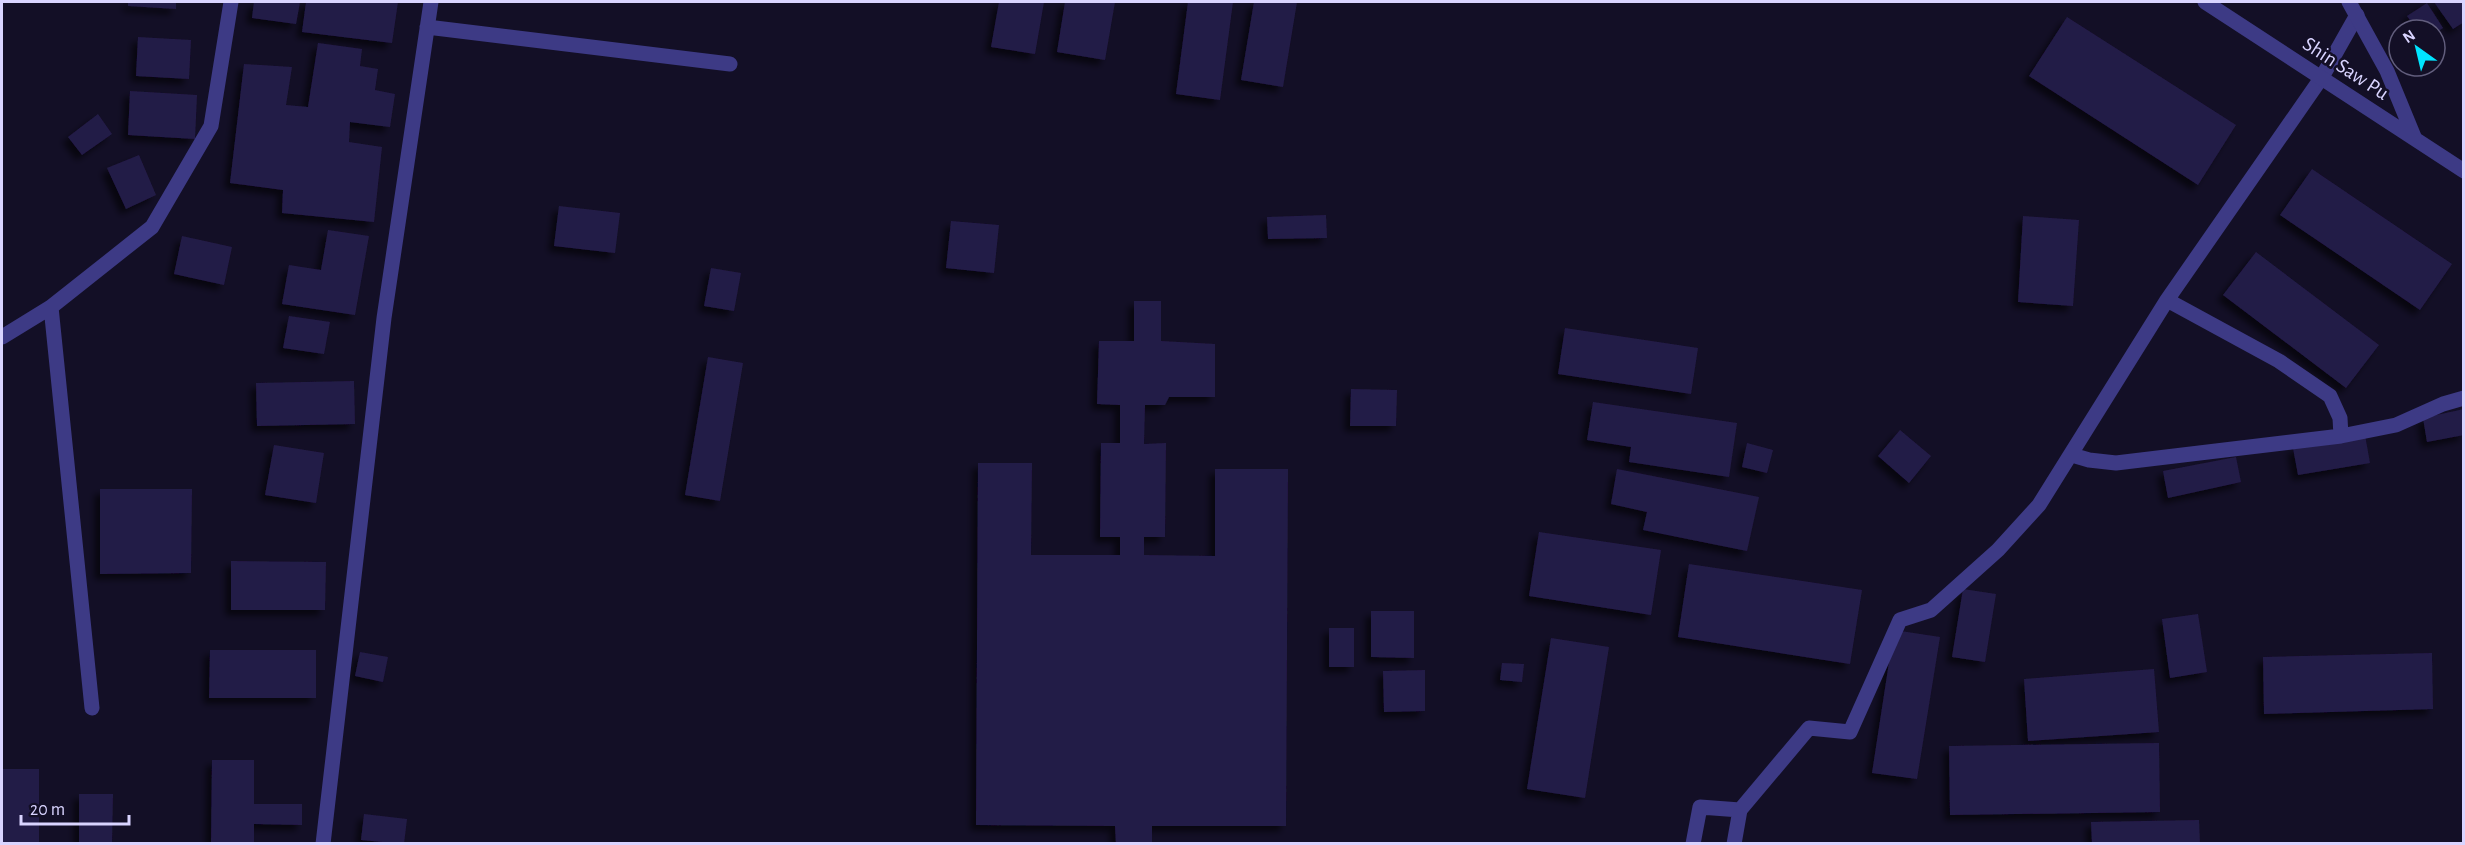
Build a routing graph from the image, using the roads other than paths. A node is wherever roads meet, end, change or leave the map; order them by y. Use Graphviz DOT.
graph roads {
  1 [pos="231,2"];
  2 [pos="431,2"];
  3 [pos="2205,2"];
  4 [pos="2353,8"];
  5 [pos="427,27"];
  6 [pos="730,64"];
  7 [pos="2322,77"];
  8 [pos="2415,139"];
  9 [pos="2463,171"];
  10 [pos="2167,300"];
  11 [pos="51,307"];
  12 [pos="2,337"];
  13 [pos="2463,398"];
  14 [pos="2341,436"];
  15 [pos="2072,455"];
  16 [pos="93,708"];
  17 [pos="1740,810"];
  18 [pos="323,843"];
  19 [pos="1693,843"];
  20 [pos="1734,843"];
  1 -- 11 [label="street"];
  2 -- 5 [label="street"];
  3 -- 7 [label="street, Shin Saw Pu"];
  4 -- 7 [label="street"];
  4 -- 8 [label="street"];
  5 -- 6 [label="street"];
  5 -- 18 [label="street"];
  7 -- 8 [label="street, Shin Saw Pu"];
  7 -- 10 [label="street"];
  8 -- 9 [label="street, Shin Saw Pu"];
  10 -- 14 [label="street"];
  10 -- 15 [label="street"];
  11 -- 12 [label="street"];
  11 -- 16 [label="street"];
  13 -- 14 [label="street"];
  14 -- 15 [label="street"];
  15 -- 17 [label="street"];
  17 -- 19 [label="street"];
  17 -- 20 [label="street"];
}
